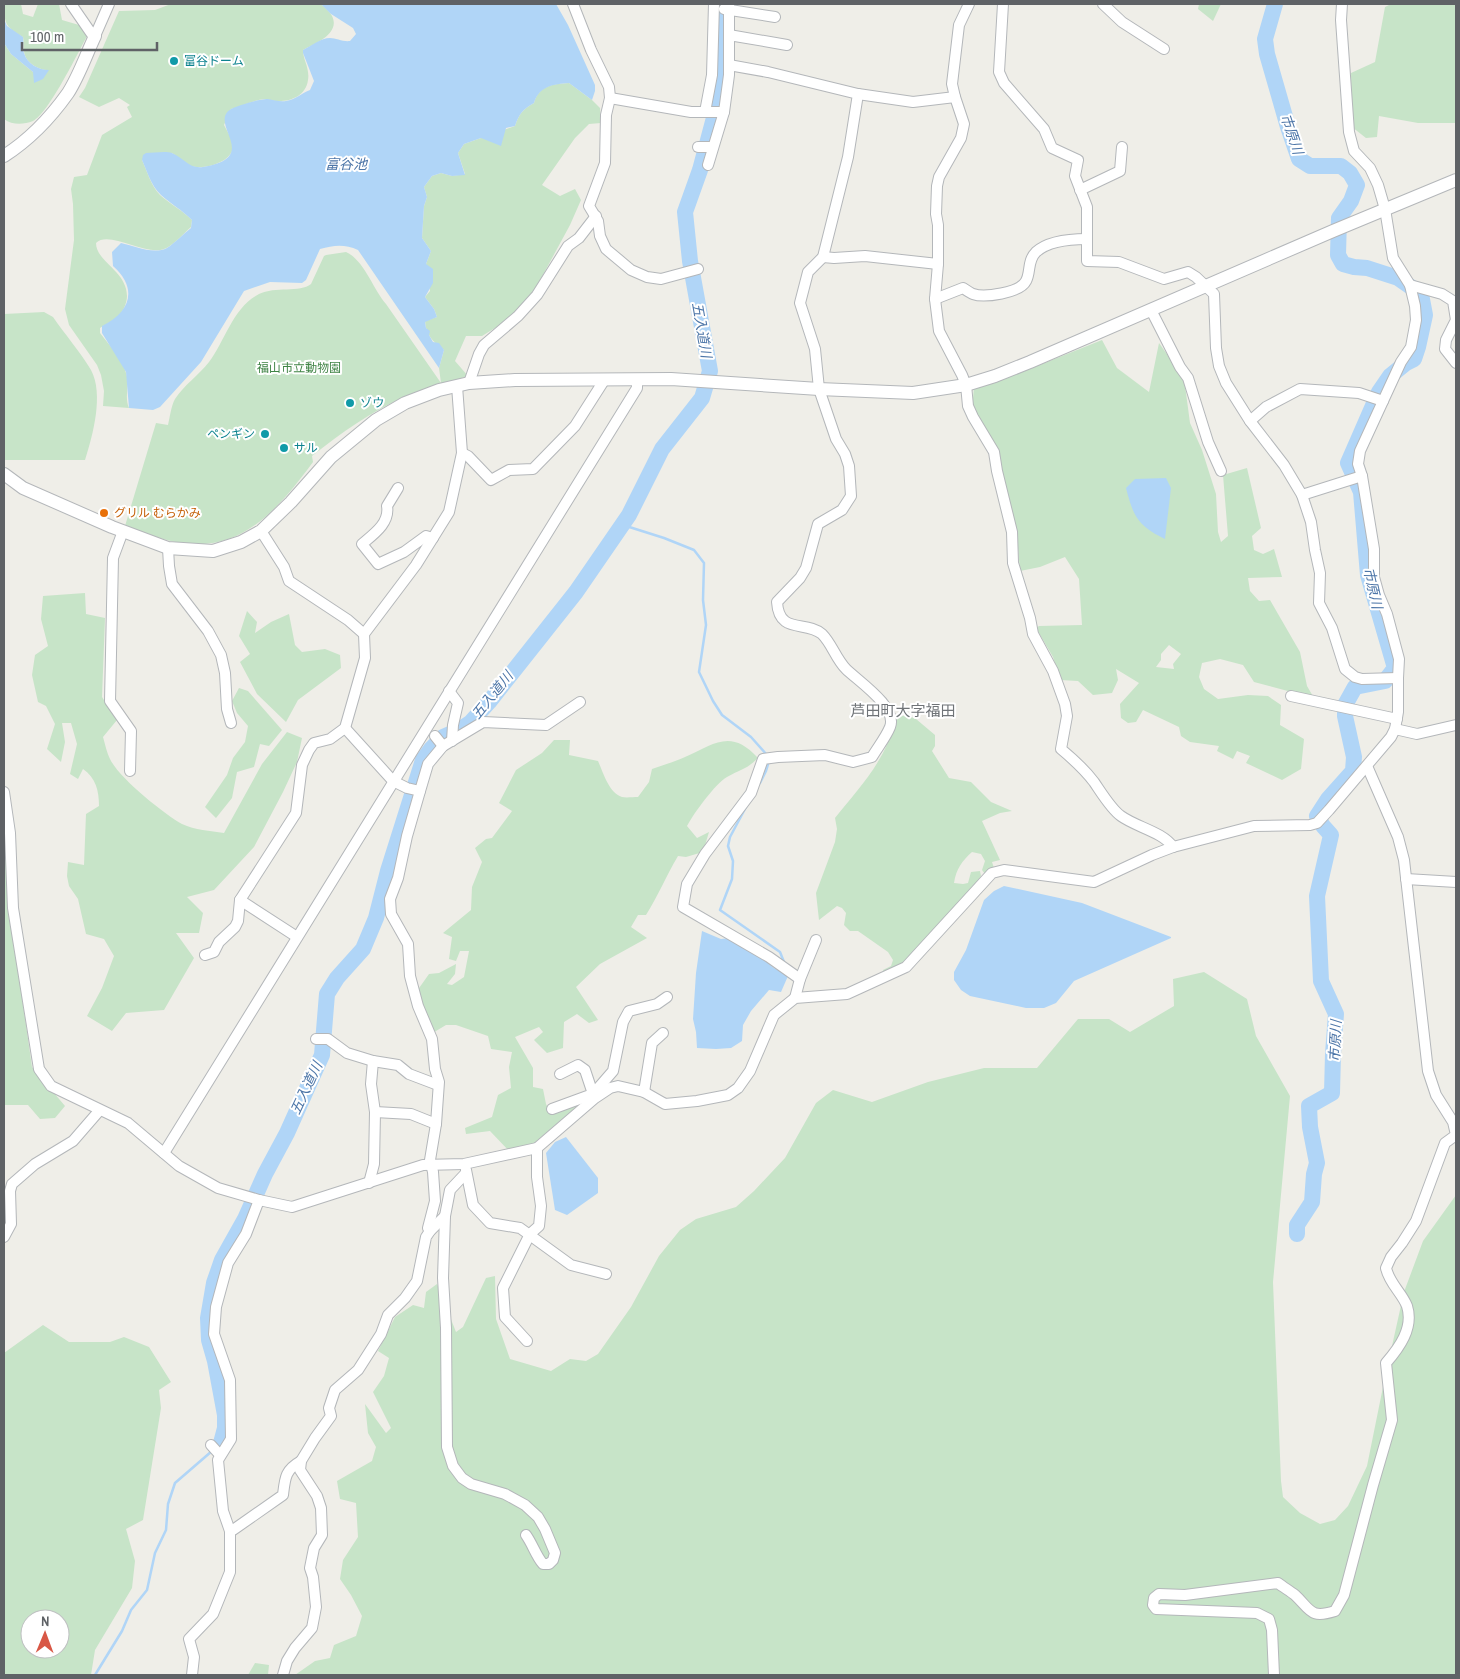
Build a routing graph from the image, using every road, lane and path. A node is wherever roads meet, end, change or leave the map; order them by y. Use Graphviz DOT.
graph roads {
  1 [pos="71,4"];
  2 [pos="109,4"];
  3 [pos="573,4"];
  4 [pos="968,4"];
  5 [pos="1003,4"];
  6 [pos="1103,4"];
  7 [pos="1342,4"];
  8 [pos="714,6"];
  9 [pos="729,6"];
  10 [pos="775,17"];
  11 [pos="729,35"];
  12 [pos="95,36"];
  13 [pos="787,45"];
  14 [pos="1164,49"];
  15 [pos="729,70"];
  16 [pos="712,75"];
  17 [pos="858,94"];
  18 [pos="955,97"];
  19 [pos="610,98"];
  20 [pos="705,112"];
  21 [pos="724,112"];
  22 [pos="713,147"];
  23 [pos="1122,147"];
  24 [pos="698,148"];
  25 [pos="4,156"];
  26 [pos="708,165"];
  27 [pos="1456,180"];
  28 [pos="1080,190"];
  29 [pos="1385,209"];
  30 [pos="596,216"];
  31 [pos="1088,239"];
  32 [pos="823,257"];
  33 [pos="938,264"];
  34 [pos="698,269"];
  35 [pos="1410,285"];
  36 [pos="1207,286"];
  37 [pos="935,299"];
  38 [pos="1151,310"];
  39 [pos="1456,363"];
  40 [pos="605,379"];
  41 [pos="637,379"];
  42 [pos="463,384"];
  43 [pos="966,385"];
  44 [pos="819,389"];
  45 [pos="1383,401"];
  46 [pos="1250,421"];
  47 [pos="462,453"];
  48 [pos="1221,471"];
  49 [pos="4,474"];
  50 [pos="1362,476"];
  51 [pos="398,488"];
  52 [pos="1302,495"];
  53 [pos="123,531"];
  54 [pos="261,531"];
  55 [pos="434,538"];
  56 [pos="168,548"];
  57 [pos="364,634"];
  58 [pos="1398,678"];
  59 [pos="449,691"];
  60 [pos="1291,696"];
  61 [pos="580,702"];
  62 [pos="231,724"];
  63 [pos="1396,724"];
  64 [pos="1456,725"];
  65 [pos="345,728"];
  66 [pos="435,736"];
  67 [pos="452,740"];
  68 [pos="443,746"];
  69 [pos="1367,766"];
  70 [pos="130,770"];
  71 [pos="393,781"];
  72 [pos="420,791"];
  73 [pos="4,792"];
  74 [pos="1173,847"];
  75 [pos="1406,879"];
  76 [pos="1456,882"];
  77 [pos="240,900"];
  78 [pos="297,937"];
  79 [pos="816,940"];
  80 [pos="205,955"];
  81 [pos="800,979"];
  82 [pos="667,997"];
  83 [pos="795,998"];
  84 [pos="663,1033"];
  85 [pos="316,1039"];
  86 [pos="373,1061"];
  87 [pos="560,1074"];
  88 [pos="438,1085"];
  89 [pos="644,1092"];
  90 [pos="594,1096"];
  91 [pos="552,1109"];
  92 [pos="100,1111"];
  93 [pos="375,1112"];
  94 [pos="436,1124"];
  95 [pos="537,1148"];
  96 [pos="164,1153"];
  97 [pos="431,1165"];
  98 [pos="465,1168"];
  99 [pos="369,1183"];
  100 [pos="259,1200"];
  101 [pos="445,1216"];
  102 [pos="430,1231"];
  103 [pos="530,1234"];
  104 [pos="4,1237"];
  105 [pos="606,1274"];
  106 [pos="527,1340"];
  107 [pos="211,1445"];
  108 [pos="220,1455"];
  109 [pos="301,1461"];
  110 [pos="230,1531"];
  111 [pos="526,1535"];
  112 [pos="192,1675"];
  113 [pos="283,1675"];
  114 [pos="1274,1675"];
  1 -- 12 [label="street"];
  2 -- 12 [label="street"];
  3 -- 19 [label="street"];
  4 -- 18 [label="street"];
  5 -- 28 [label="street"];
  6 -- 14 [label="street"];
  7 -- 29 [label="street"];
  8 -- 9 [label="street"];
  8 -- 16 [label="street"];
  9 -- 10 [label="street"];
  9 -- 11 [label="street"];
  11 -- 13 [label="street"];
  11 -- 15 [label="street"];
  12 -- 25 [label="street"];
  15 -- 16 [label="street"];
  15 -- 17 [label="street"];
  15 -- 21 [label="street"];
  16 -- 20 [label="street"];
  17 -- 18 [label="street"];
  17 -- 32 [label="street"];
  18 -- 33 [label="street"];
  19 -- 20 [label="street"];
  19 -- 30 [label="street"];
  20 -- 21 [label="street"];
  21 -- 22 [label="street"];
  22 -- 24 [label="street"];
  22 -- 26 [label="street"];
  23 -- 28 [label="street"];
  27 -- 29 [label="street"];
  28 -- 31 [label="street"];
  29 -- 35 [label="street"];
  29 -- 36 [label="street"];
  30 -- 34 [label="street"];
  30 -- 42 [label="street"];
  31 -- 36 [label="street"];
  31 -- 37 [label="street"];
  32 -- 33 [label="street"];
  32 -- 44 [label="street"];
  33 -- 37 [label="street"];
  35 -- 39 [label="street"];
  35 -- 45 [label="street"];
  36 -- 38 [label="street"];
  36 -- 46 [label="street"];
  37 -- 43 [label="street"];
  38 -- 43 [label="street"];
  38 -- 48 [label="street"];
  40 -- 41 [label="street"];
  40 -- 42 [label="street"];
  40 -- 47 [label="street"];
  41 -- 44 [label="street"];
  41 -- 59 [label="street"];
  42 -- 47 [label="street"];
  42 -- 54 [label="street"];
  43 -- 44 [label="street"];
  43 -- 74 [label="street"];
  44 -- 81 [label="street"];
  45 -- 46 [label="street"];
  45 -- 50 [label="street"];
  46 -- 52 [label="street"];
  47 -- 55 [label="street"];
  49 -- 53 [label="street"];
  50 -- 52 [label="street"];
  50 -- 58 [label="street"];
  51 -- 55 [label="street"];
  52 -- 58 [label="street"];
  53 -- 56 [label="street"];
  53 -- 70 [label="street"];
  54 -- 56 [label="street"];
  54 -- 57 [label="street"];
  55 -- 57 [label="street"];
  56 -- 62 [label="street"];
  57 -- 65 [label="street"];
  58 -- 63 [label="street"];
  59 -- 67 [label="street"];
  59 -- 71 [label="street"];
  60 -- 63 [label="street"];
  61 -- 67 [label="street"];
  63 -- 64 [label="street"];
  63 -- 69 [label="street"];
  65 -- 71 [label="street"];
  65 -- 77 [label="street"];
  66 -- 68 [label="street"];
  67 -- 68 [label="street"];
  68 -- 72 [label="street"];
  69 -- 74 [label="street"];
  69 -- 75 [label="street"];
  71 -- 72 [label="street"];
  71 -- 78 [label="street"];
  72 -- 88 [label="street"];
  73 -- 92 [label="street"];
  74 -- 83 [label="street"];
  75 -- 76 [label="street"];
  75 -- 114 [label="street"];
  77 -- 78 [label="street"];
  77 -- 80 [label="street"];
  78 -- 96 [label="street"];
  79 -- 81 [label="street"];
  81 -- 83 [label="street"];
  82 -- 90 [label="street"];
  83 -- 89 [label="street"];
  84 -- 89 [label="street"];
  85 -- 86 [label="street"];
  86 -- 88 [label="street"];
  86 -- 93 [label="street"];
  87 -- 90 [label="street"];
  88 -- 94 [label="street"];
  89 -- 90 [label="street"];
  90 -- 91 [label="street"];
  90 -- 95 [label="street"];
  92 -- 96 [label="street"];
  92 -- 104 [label="street"];
  93 -- 94 [label="street"];
  93 -- 99 [label="street"];
  94 -- 97 [label="street"];
  95 -- 98 [label="street"];
  95 -- 103 [label="street"];
  96 -- 100 [label="street"];
  97 -- 98 [label="street"];
  97 -- 99 [label="street"];
  97 -- 102 [label="street"];
  98 -- 101 [label="street"];
  98 -- 103 [label="street"];
  99 -- 100 [label="street"];
  100 -- 108 [label="street"];
  101 -- 102 [label="street"];
  101 -- 111 [label="street"];
  102 -- 109 [label="street"];
  103 -- 105 [label="street"];
  103 -- 106 [label="street"];
  107 -- 108 [label="street"];
  108 -- 110 [label="street"];
  109 -- 110 [label="street"];
  109 -- 113 [label="street"];
  110 -- 112 [label="street"];
}
